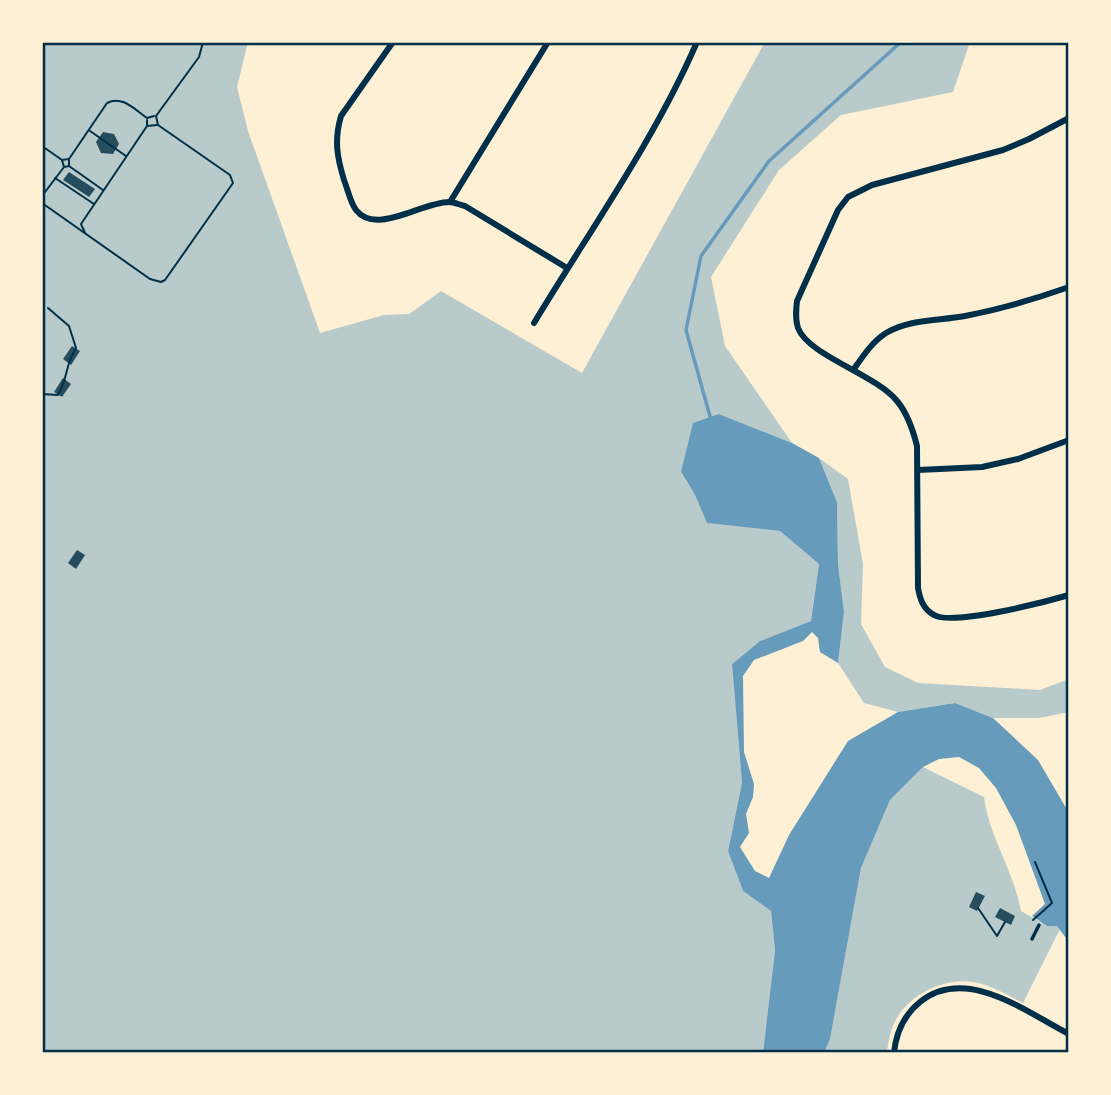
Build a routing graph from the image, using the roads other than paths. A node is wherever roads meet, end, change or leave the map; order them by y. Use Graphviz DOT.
graph roads {
  1 [pos="393,42"];
  2 [pos="548,42"];
  3 [pos="697,42"];
  4 [pos="1069,118"];
  5 [pos="450,202"];
  6 [pos="567,268"];
  7 [pos="1069,286"];
  8 [pos="534,323"];
  9 [pos="854,369"];
  10 [pos="1069,440"];
  11 [pos="918,470"];
  12 [pos="1069,595"];
  13 [pos="1039,925"];
  14 [pos="1032,939"];
  15 [pos="1069,1034"];
  16 [pos="894,1053"];
  1 -- 5 [label="street"];
  2 -- 5 [label="street"];
  3 -- 6 [label="street"];
  4 -- 9 [label="street"];
  5 -- 6 [label="street"];
  6 -- 8 [label="street"];
  7 -- 9 [label="street"];
  9 -- 11 [label="street"];
  10 -- 11 [label="street"];
  11 -- 12 [label="street"];
  13 -- 14 [label="lane"];
  15 -- 16 [label="street"];
}
